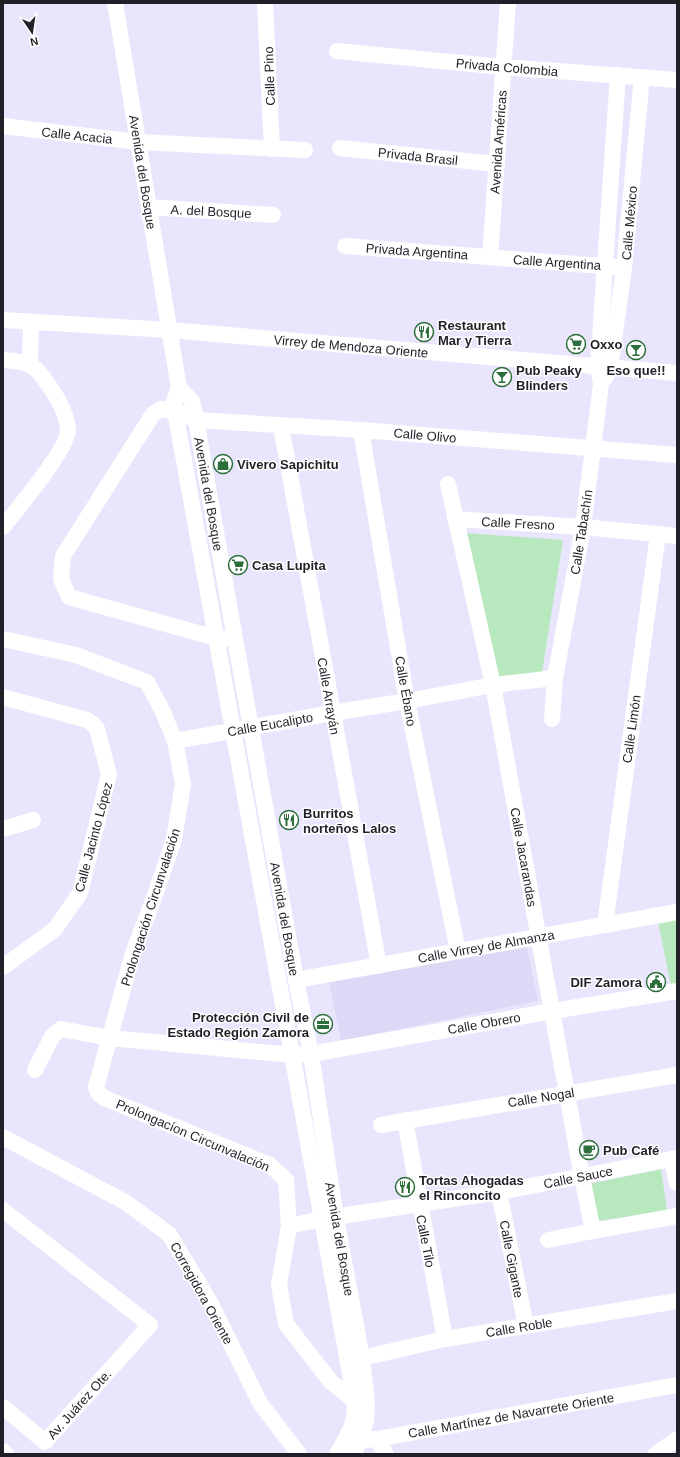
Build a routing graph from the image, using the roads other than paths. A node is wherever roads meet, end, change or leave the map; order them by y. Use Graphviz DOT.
graph roads {
  1 [pos="115,3"];
  2 [pos="265,3"];
  3 [pos="508,3"];
  4 [pos="338,51"];
  5 [pos="503,67"];
  6 [pos="618,75"];
  7 [pos="642,77"];
  8 [pos="677,80"];
  9 [pos="3,126"];
  10 [pos="138,142"];
  11 [pos="340,148"];
  12 [pos="272,149"];
  13 [pos="305,150"];
  14 [pos="497,164"];
  15 [pos="149,208"];
  16 [pos="273,215"];
  17 [pos="344,246"];
  18 [pos="490,257"];
  19 [pos="605,265"];
  20 [pos="624,268"];
  21 [pos="3,320"];
  22 [pos="31,322"];
  23 [pos="169,330"];
  24 [pos="3,360"];
  25 [pos="30,365"];
  26 [pos="604,368"];
  27 [pos="677,373"];
  28 [pos="179,388"];
  29 [pos="175,411"];
  30 [pos="196,420"];
  31 [pos="281,426"];
  32 [pos="361,430"];
  33 [pos="592,449"];
  34 [pos="677,455"];
  35 [pos="448,484"];
  36 [pos="455,519"];
  37 [pos="3,527"];
  38 [pos="583,527"];
  39 [pos="658,534"];
  40 [pos="677,536"];
  41 [pos="216,638"];
  42 [pos="3,639"];
  43 [pos="235,641"];
  44 [pos="555,678"];
  45 [pos="493,685"];
  46 [pos="3,697"];
  47 [pos="407,701"];
  48 [pos="332,713"];
  49 [pos="552,719"];
  50 [pos="251,728"];
  51 [pos="234,730"];
  52 [pos="175,741"];
  53 [pos="33,820"];
  54 [pos="3,829"];
  55 [pos="677,912"];
  56 [pos="605,925"];
  57 [pos="539,936"];
  58 [pos="458,950"];
  59 [pos="379,966"];
  60 [pos="3,967"];
  61 [pos="296,980"];
  62 [pos="677,991"];
  63 [pos="553,1011"];
  64 [pos="110,1038"];
  65 [pos="311,1054"];
  66 [pos="292,1055"];
  67 [pos="35,1070"];
  68 [pos="677,1075"];
  69 [pos="567,1093"];
  70 [pos="99,1094"];
  71 [pos="405,1120"];
  72 [pos="382,1125"];
  73 [pos="3,1137"];
  74 [pos="675,1159"];
  75 [pos="582,1176"];
  76 [pos="677,1183"];
  77 [pos="499,1192"];
  78 [pos="420,1205"];
  79 [pos="3,1210"];
  80 [pos="677,1216"];
  81 [pos="328,1219"];
  82 [pos="289,1226"];
  83 [pos="593,1231"];
  84 [pos="548,1240"];
  85 [pos="677,1301"];
  86 [pos="526,1326"];
  87 [pos="445,1339"];
  88 [pos="362,1358"];
  89 [pos="677,1385"];
  90 [pos="361,1405"];
  91 [pos="3,1407"];
  92 [pos="377,1439"];
  93 [pos="677,1439"];
  94 [pos="349,1447"];
  95 [pos="3,1451"];
  96 [pos="6,1454"];
  97 [pos="299,1454"];
  98 [pos="386,1454"];
  99 [pos="656,1454"];
  1 -- 10 [label="street, Avenida del Bosque"];
  2 -- 12 [label="street, Calle Pino"];
  3 -- 5 [label="street, Avenida Américas"];
  4 -- 5 [label="street, Privada Colombia"];
  5 -- 6 [label="street, Privada Colombia"];
  5 -- 14 [label="street, Avenida Américas"];
  6 -- 7 [label="street, Privada Colombia"];
  6 -- 19 [label="street, Calle México"];
  7 -- 8 [label="street, Privada Colombia"];
  7 -- 20 [label="street, Calle México"];
  9 -- 10 [label="street, Calle Acacia"];
  10 -- 12 [label="street, Calle Acacia"];
  10 -- 15 [label="street, Avenida del Bosque"];
  11 -- 14 [label="street, Privada Brasil"];
  12 -- 13 [label="street, Calle Acacia"];
  14 -- 18 [label="street, Avenida Américas"];
  15 -- 16 [label="street, A. del Bosque"];
  15 -- 23 [label="street, Avenida del Bosque"];
  17 -- 18 [label="street, Privada Argentina"];
  18 -- 19 [label="street, Calle Argentina"];
  19 -- 20 [label="street, Calle Argentina"];
  19 -- 26 [label="street, Calle México"];
  20 -- 26 [label="street, Calle México"];
  21 -- 22 [label="street, Virrey de Mendoza Oriente"];
  22 -- 23 [label="street, Virrey de Mendoza Oriente"];
  22 -- 25 [label="street"];
  23 -- 26 [label="street, Virrey de Mendoza Oriente"];
  23 -- 28 [label="street, Avenida del Bosque"];
  24 -- 25 [label="street"];
  25 -- 37 [label="street"];
  26 -- 27 [label="street, Virrey de Mendoza Oriente"];
  26 -- 33 [label="street, Calle Tabachín"];
  28 -- 29 [label="street, Avenida del Bosque"];
  28 -- 30 [label="street, Avenida del Bosque"];
  29 -- 30 [label="street, Calle Olivo"];
  29 -- 41 [label="street, Avenida del Bosque"];
  29 -- 41 [label="street"];
  30 -- 31 [label="street, Calle Olivo"];
  30 -- 43 [label="street, Avenida del Bosque"];
  31 -- 32 [label="street, Calle Olivo"];
  31 -- 48 [label="street, Calle Arrayán"];
  32 -- 33 [label="street, Calle Olivo"];
  32 -- 47 [label="street, Calle Ébano"];
  33 -- 34 [label="street, Calle Olivo"];
  33 -- 38 [label="street, Calle Tabachín"];
  35 -- 36 [label="street, Calle Jacarandas"];
  36 -- 38 [label="street, Calle Fresno"];
  36 -- 45 [label="street, Calle Jacarandas"];
  38 -- 39 [label="street, Calle Fresno"];
  38 -- 44 [label="street, Calle Tabachín"];
  39 -- 40 [label="street, Calle Fresno"];
  39 -- 56 [label="street, Calle Limón"];
  41 -- 43 [label="street"];
  41 -- 51 [label="street, Avenida del Bosque"];
  42 -- 52 [label="street, Prolongación Circunvalación"];
  43 -- 50 [label="street, Avenida del Bosque"];
  44 -- 45 [label="street, Calle Eucalipto"];
  44 -- 49 [label="street, Calle Tabachín"];
  45 -- 47 [label="street, Calle Eucalipto"];
  45 -- 57 [label="street, Calle Jacarandas"];
  46 -- 60 [label="street, Calle Jacinto López"];
  47 -- 48 [label="street, Calle Eucalipto"];
  47 -- 58 [label="street, Calle Ébano"];
  48 -- 50 [label="street, Calle Eucalipto"];
  48 -- 59 [label="street, Calle Arrayán"];
  50 -- 51 [label="street, Calle Eucalipto"];
  50 -- 61 [label="street, Avenida del Bosque"];
  51 -- 52 [label="street, Calle Eucalipto"];
  51 -- 66 [label="street, Avenida del Bosque"];
  52 -- 64 [label="street, Prolongación Circunvalación"];
  53 -- 54 [label="street"];
  55 -- 56 [label="street, Calle Virrey de Almanza"];
  56 -- 57 [label="street, Calle Virrey de Almanza"];
  57 -- 58 [label="street, Calle Virrey de Almanza"];
  57 -- 63 [label="street, Calle Jacarandas"];
  58 -- 59 [label="street, Calle Virrey de Almanza"];
  59 -- 61 [label="street, Calle Virrey de Almanza"];
  61 -- 65 [label="street, Avenida del Bosque"];
  62 -- 63 [label="street, Calle Obrero"];
  63 -- 65 [label="street, Calle Obrero"];
  63 -- 69 [label="street, Calle Jacarandas"];
  64 -- 66 [label="street, Calle Obrero"];
  64 -- 67 [label="street, Calle Obrero"];
  64 -- 70 [label="street, Prolongación Circunvalación"];
  65 -- 66 [label="street, Calle Obrero"];
  65 -- 81 [label="street, Avenida del Bosque"];
  66 -- 81 [label="street, Avenida del Bosque"];
  68 -- 69 [label="street, Calle Nogal"];
  69 -- 71 [label="street, Calle Nogal"];
  69 -- 75 [label="street, Calle Jacarandas"];
  70 -- 82 [label="street, Prolongacíon Circunvalación"];
  71 -- 72 [label="street, Calle Nogal"];
  71 -- 78 [label="street, Calle Tilo"];
  73 -- 97 [label="street, Corregidora Oriente"];
  74 -- 75 [label="street, Calle Sauce"];
  74 -- 76 [label="street"];
  75 -- 77 [label="street, Calle Sauce"];
  75 -- 83 [label="street, Calle Jacarandas"];
  77 -- 78 [label="street, Calle Sauce"];
  77 -- 86 [label="street, Calle Gigante"];
  78 -- 81 [label="street, Calle Sauce"];
  78 -- 87 [label="street, Calle Tilo"];
  79 -- 91 [label="street, Av. Juárez Ote."];
  80 -- 83 [label="street"];
  81 -- 82 [label="street, Calle Sauce"];
  81 -- 88 [label="street, Avenida del Bosque"];
  81 -- 90 [label="street, Avenida del Bosque"];
  82 -- 90 [label="street, Prolongacíon Circunvalación"];
  83 -- 84 [label="street"];
  85 -- 86 [label="street, Calle Roble"];
  86 -- 87 [label="street, Calle Roble"];
  87 -- 88 [label="street, Calle Roble"];
  88 -- 90 [label="street, Avenida del Bosque"];
  89 -- 92 [label="street, Calle Martínez de Navarrete Oriente"];
  90 -- 94 [label="street, Avenida del Bosque"];
  92 -- 94 [label="street, Calle Martínez de Navarrete Oriente"];
  92 -- 98 [label="street"];
  93 -- 99 [label="street"];
  95 -- 96 [label="street"];
}
